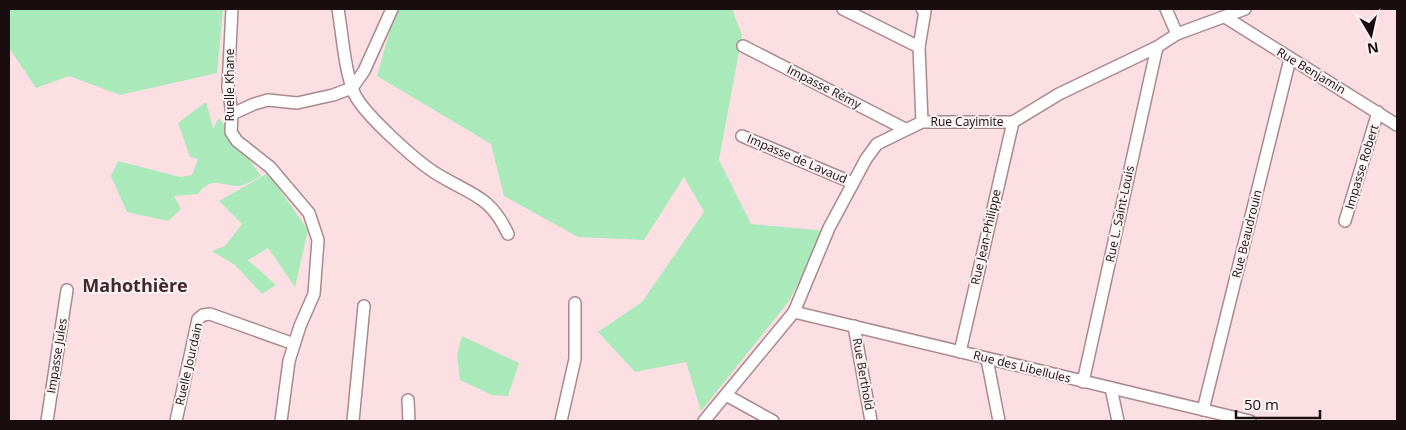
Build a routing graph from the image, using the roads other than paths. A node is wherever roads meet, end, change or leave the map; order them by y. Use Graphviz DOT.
graph roads {
  1 [pos="232,9"];
  2 [pos="338,9"];
  3 [pos="392,9"];
  4 [pos="843,9"];
  5 [pos="922,9"];
  6 [pos="1166,9"];
  7 [pos="1245,9"];
  8 [pos="1225,18"];
  9 [pos="1177,34"];
  10 [pos="743,46"];
  11 [pos="919,47"];
  12 [pos="1157,47"];
  13 [pos="1290,59"];
  14 [pos="352,88"];
  15 [pos="1378,112"];
  16 [pos="232,114"];
  17 [pos="922,122"];
  18 [pos="1013,122"];
  19 [pos="1397,125"];
  20 [pos="904,128"];
  21 [pos="742,136"];
  22 [pos="853,183"];
  23 [pos="1345,221"];
  24 [pos="508,234"];
  25 [pos="67,290"];
  26 [pos="575,303"];
  27 [pos="364,306"];
  28 [pos="794,312"];
  29 [pos="854,326"];
  30 [pos="294,344"];
  31 [pos="960,352"];
  32 [pos="987,359"];
  33 [pos="1083,382"];
  34 [pos="1111,388"];
  35 [pos="726,394"];
  36 [pos="408,400"];
  37 [pos="1202,410"];
  38 [pos="47,421"];
  39 [pos="176,421"];
  40 [pos="281,421"];
  41 [pos="354,421"];
  42 [pos="409,421"];
  43 [pos="562,421"];
  44 [pos="704,421"];
  45 [pos="774,421"];
  46 [pos="871,421"];
  47 [pos="999,421"];
  48 [pos="1118,421"];
  49 [pos="1247,421"];
  1 -- 16 [label="street, Ruelle Khane"];
  2 -- 14 [label="street"];
  3 -- 14 [label="street"];
  4 -- 11 [label="street"];
  5 -- 11 [label="street"];
  6 -- 9 [label="street"];
  7 -- 8 [label="street, Rue Cayimite"];
  8 -- 9 [label="street, Rue Cayimite"];
  8 -- 13 [label="street, Rue Benjamin"];
  9 -- 12 [label="street, Rue Cayimite"];
  10 -- 20 [label="street, Impasse Rémy"];
  11 -- 17 [label="street"];
  12 -- 18 [label="street, Rue Cayimite"];
  12 -- 33 [label="street, Rue L. Saint-Louis"];
  13 -- 15 [label="street, Rue Benjamin"];
  13 -- 37 [label="street, Rue Beaudrouin"];
  14 -- 16 [label="street"];
  14 -- 24 [label="street"];
  15 -- 19 [label="street, Rue Benjamin"];
  15 -- 23 [label="street, Impasse Robert"];
  16 -- 30 [label="street, Ruelle Khane"];
  17 -- 18 [label="street, Rue Cayimite"];
  17 -- 20 [label="street, Rue Cayimite"];
  18 -- 31 [label="street, Rue Jean-Philippe"];
  20 -- 22 [label="street, Rue Cayimite"];
  21 -- 22 [label="street, Impasse de Lavaud"];
  22 -- 28 [label="street, Rue Cayimite"];
  25 -- 38 [label="street, Impasse Jules"];
  26 -- 43 [label="street"];
  27 -- 41 [label="street"];
  28 -- 29 [label="street, Rue des Libellules"];
  28 -- 35 [label="street, Rue Cayimite"];
  29 -- 31 [label="street, Rue des Libellules"];
  29 -- 46 [label="street, Rue Berthold"];
  30 -- 39 [label="street, Ruelle Jourdain"];
  30 -- 40 [label="street, Ruelle Khane"];
  31 -- 32 [label="street, Rue des Libellules"];
  32 -- 33 [label="street, Rue des Libellules"];
  32 -- 47 [label="street"];
  33 -- 34 [label="street, Rue des Libellules"];
  34 -- 37 [label="street, Rue des Libellules"];
  34 -- 48 [label="street"];
  35 -- 44 [label="street, Rue Cayimite"];
  35 -- 45 [label="street"];
  36 -- 42 [label="street"];
  37 -- 49 [label="street, Rue des Libellules"];
}
